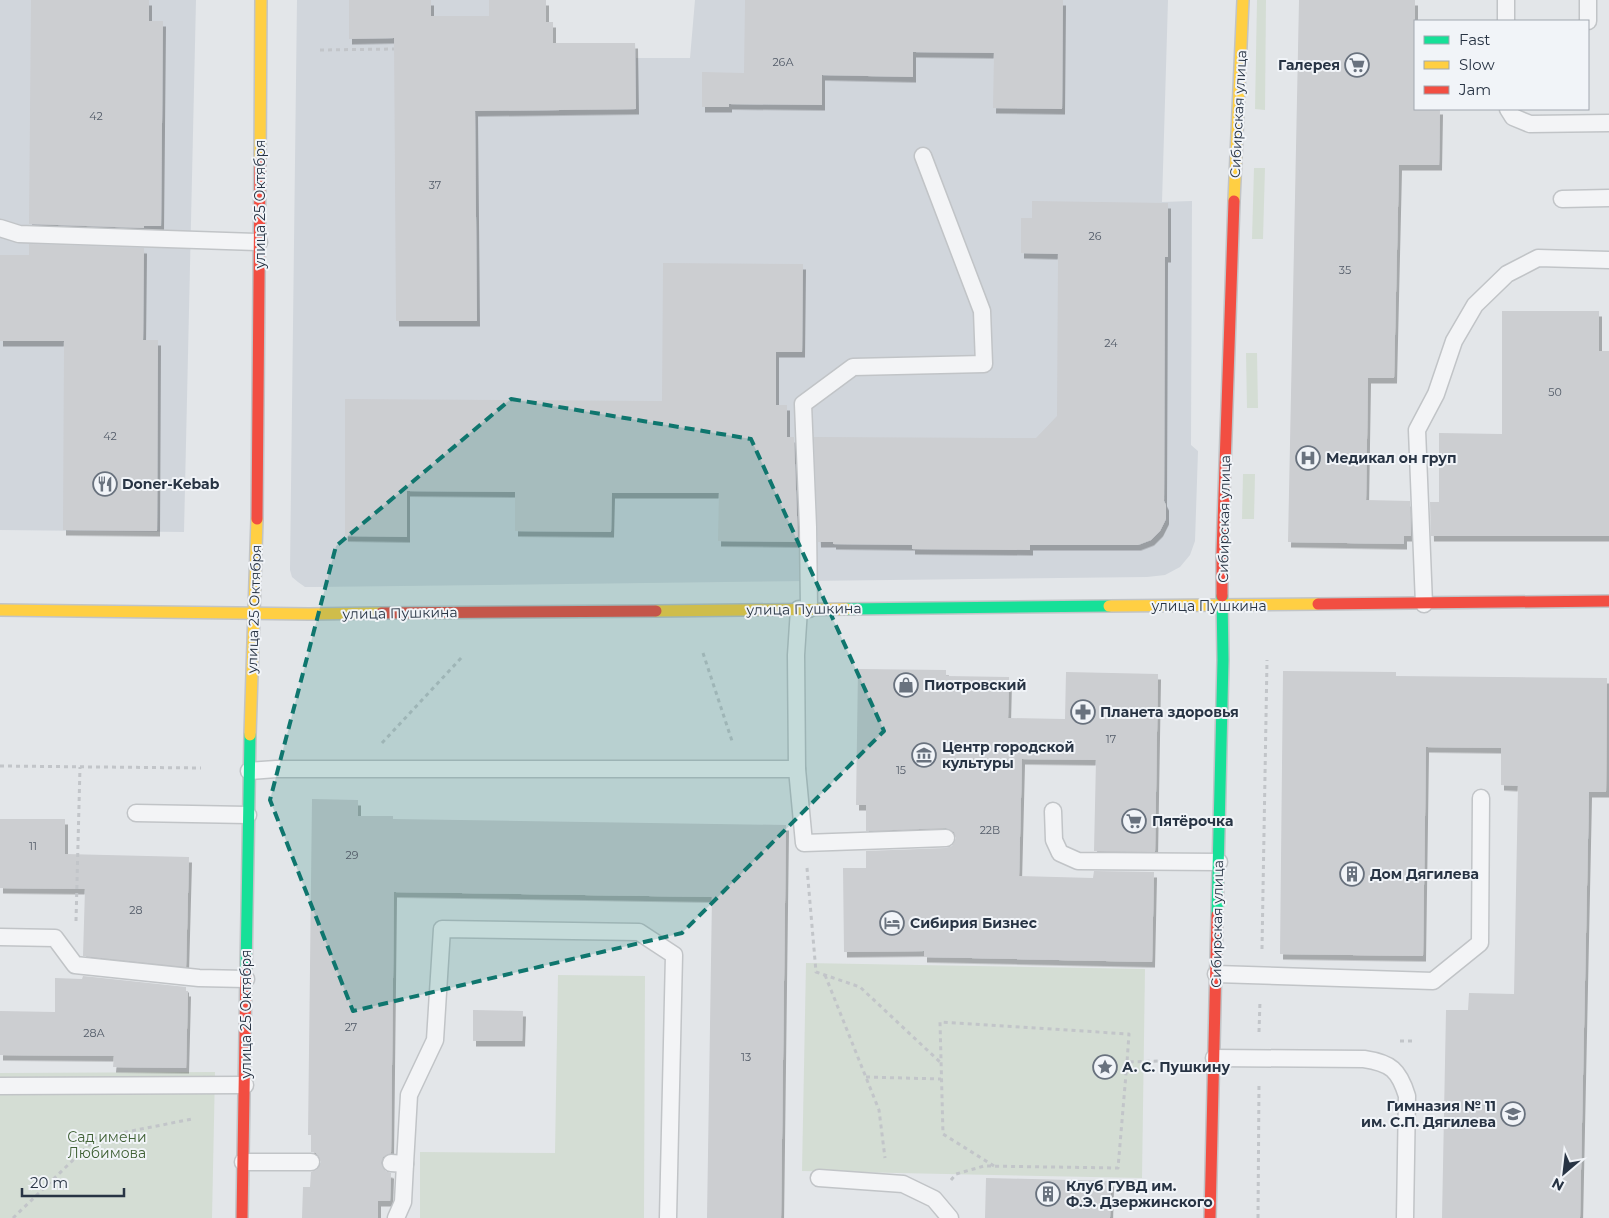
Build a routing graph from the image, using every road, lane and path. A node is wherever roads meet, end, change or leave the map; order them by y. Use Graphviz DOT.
graph roads {
  1 [pos="262,0"];
  2 [pos="1243,0"];
  3 [pos="1506,0"];
  4 [pos="1588,0"];
  5 [pos="1506,20"];
  6 [pos="1588,20"];
  7 [pos="394,49"];
  8 [pos="320,50"];
  9 [pos="1509,110"];
  10 [pos="1586,116"];
  11 [pos="1609,123"];
  12 [pos="923,156"];
  13 [pos="1562,198"];
  14 [pos="1609,198"];
  15 [pos="0,228"];
  16 [pos="260,242"];
  17 [pos="1609,260"];
  18 [pos="1609,601"];
  19 [pos="1424,604"];
  20 [pos="1223,606"];
  21 [pos="804,609"];
  22 [pos="0,610"];
  23 [pos="254,614"];
  24 [pos="703,653"];
  25 [pos="464,656"];
  26 [pos="1266,660"];
  27 [pos="0,766"];
  28 [pos="80,767"];
  29 [pos="201,768"];
  30 [pos="741,768"];
  31 [pos="797,768"];
  32 [pos="249,770"];
  33 [pos="358,770"];
  34 [pos="1481,798"];
  35 [pos="1053,811"];
  36 [pos="136,813"];
  37 [pos="248,815"];
  38 [pos="946,838"];
  39 [pos="804,843"];
  40 [pos="1219,862"];
  41 [pos="0,938"];
  42 [pos="75,965"];
  43 [pos="1216,974"];
  44 [pos="825,975"];
  45 [pos="1262,976"];
  46 [pos="246,979"];
  47 [pos="1214,1058"];
  48 [pos="1259,1058"];
  49 [pos="1160,1061"];
  50 [pos="1127,1062"];
  51 [pos="941,1063"];
  52 [pos="866,1077"];
  53 [pos="941,1079"];
  54 [pos="245,1085"];
  55 [pos="0,1086"];
  56 [pos="192,1119"];
  57 [pos="243,1162"];
  58 [pos="311,1162"];
  59 [pos="994,1166"];
  60 [pos="818,1178"];
  61 [pos="888,1183"];
  62 [pos="934,1199"];
  63 [pos="13,1218"];
  64 [pos="242,1218"];
  65 [pos="396,1218"];
  66 [pos="668,1218"];
  67 [pos="950,1218"];
  68 [pos="1210,1218"];
  69 [pos="1258,1218"];
  70 [pos="1404,1218"];
  1 -- 16 [label="main road, улица 25 Октября"];
  2 -- 20 [label="main road, Сибирская улица"];
  3 -- 5 [label="lane"];
  4 -- 6 [label="lane"];
  7 -- 8 [label="path"];
  9 -- 10 [label="lane"];
  10 -- 11 [label="lane"];
  12 -- 21 [label="lane"];
  13 -- 14 [label="lane"];
  15 -- 16 [label="lane"];
  16 -- 23 [label="main road, улица 25 Октября"];
  17 -- 19 [label="lane"];
  18 -- 19 [label="main road, улица Пушкина"];
  19 -- 20 [label="main road, улица Пушкина"];
  20 -- 21 [label="main road, улица Пушкина"];
  20 -- 40 [label="main road, Сибирская улица"];
  21 -- 23 [label="main road, улица Пушкина"];
  21 -- 31 [label="lane"];
  22 -- 23 [label="main road, улица Пушкина"];
  23 -- 32 [label="main road, улица 25 Октября"];
  24 -- 30 [label="path"];
  25 -- 33 [label="path"];
  26 -- 45 [label="path"];
  27 -- 28 [label="path"];
  28 -- 29 [label="path"];
  28 -- 42 [label="path"];
  30 -- 31 [label="lane"];
  30 -- 33 [label="lane"];
  31 -- 39 [label="lane"];
  32 -- 33 [label="lane"];
  32 -- 37 [label="main road, улица 25 Октября"];
  34 -- 45 [label="lane"];
  35 -- 40 [label="lane"];
  36 -- 37 [label="lane"];
  37 -- 46 [label="main road, улица 25 Октября"];
  38 -- 39 [label="lane"];
  39 -- 44 [label="path"];
  40 -- 43 [label="main road, Сибирская улица"];
  41 -- 42 [label="lane"];
  42 -- 46 [label="lane"];
  43 -- 45 [label="lane"];
  43 -- 47 [label="main road, Сибирская улица"];
  44 -- 51 [label="path"];
  44 -- 52 [label="path"];
  45 -- 48 [label="path"];
  46 -- 54 [label="main road, улица 25 Октября"];
  47 -- 48 [label="lane"];
  47 -- 68 [label="main road, Сибирская улица"];
  48 -- 69 [label="path"];
  48 -- 70 [label="lane"];
  49 -- 50 [label="path"];
  50 -- 51 [label="path"];
  50 -- 59 [label="path"];
  51 -- 53 [label="path"];
  52 -- 53 [label="path"];
  52 -- 61 [label="path"];
  53 -- 59 [label="path"];
  54 -- 55 [label="lane"];
  54 -- 57 [label="main road, улица 25 Октября"];
  56 -- 63 [label="path"];
  57 -- 58 [label="lane"];
  57 -- 64 [label="main road, улица 25 Октября"];
  59 -- 62 [label="path"];
  60 -- 61 [label="lane"];
  61 -- 62 [label="lane"];
  62 -- 67 [label="lane"];
  65 -- 66 [label="lane"];
}
